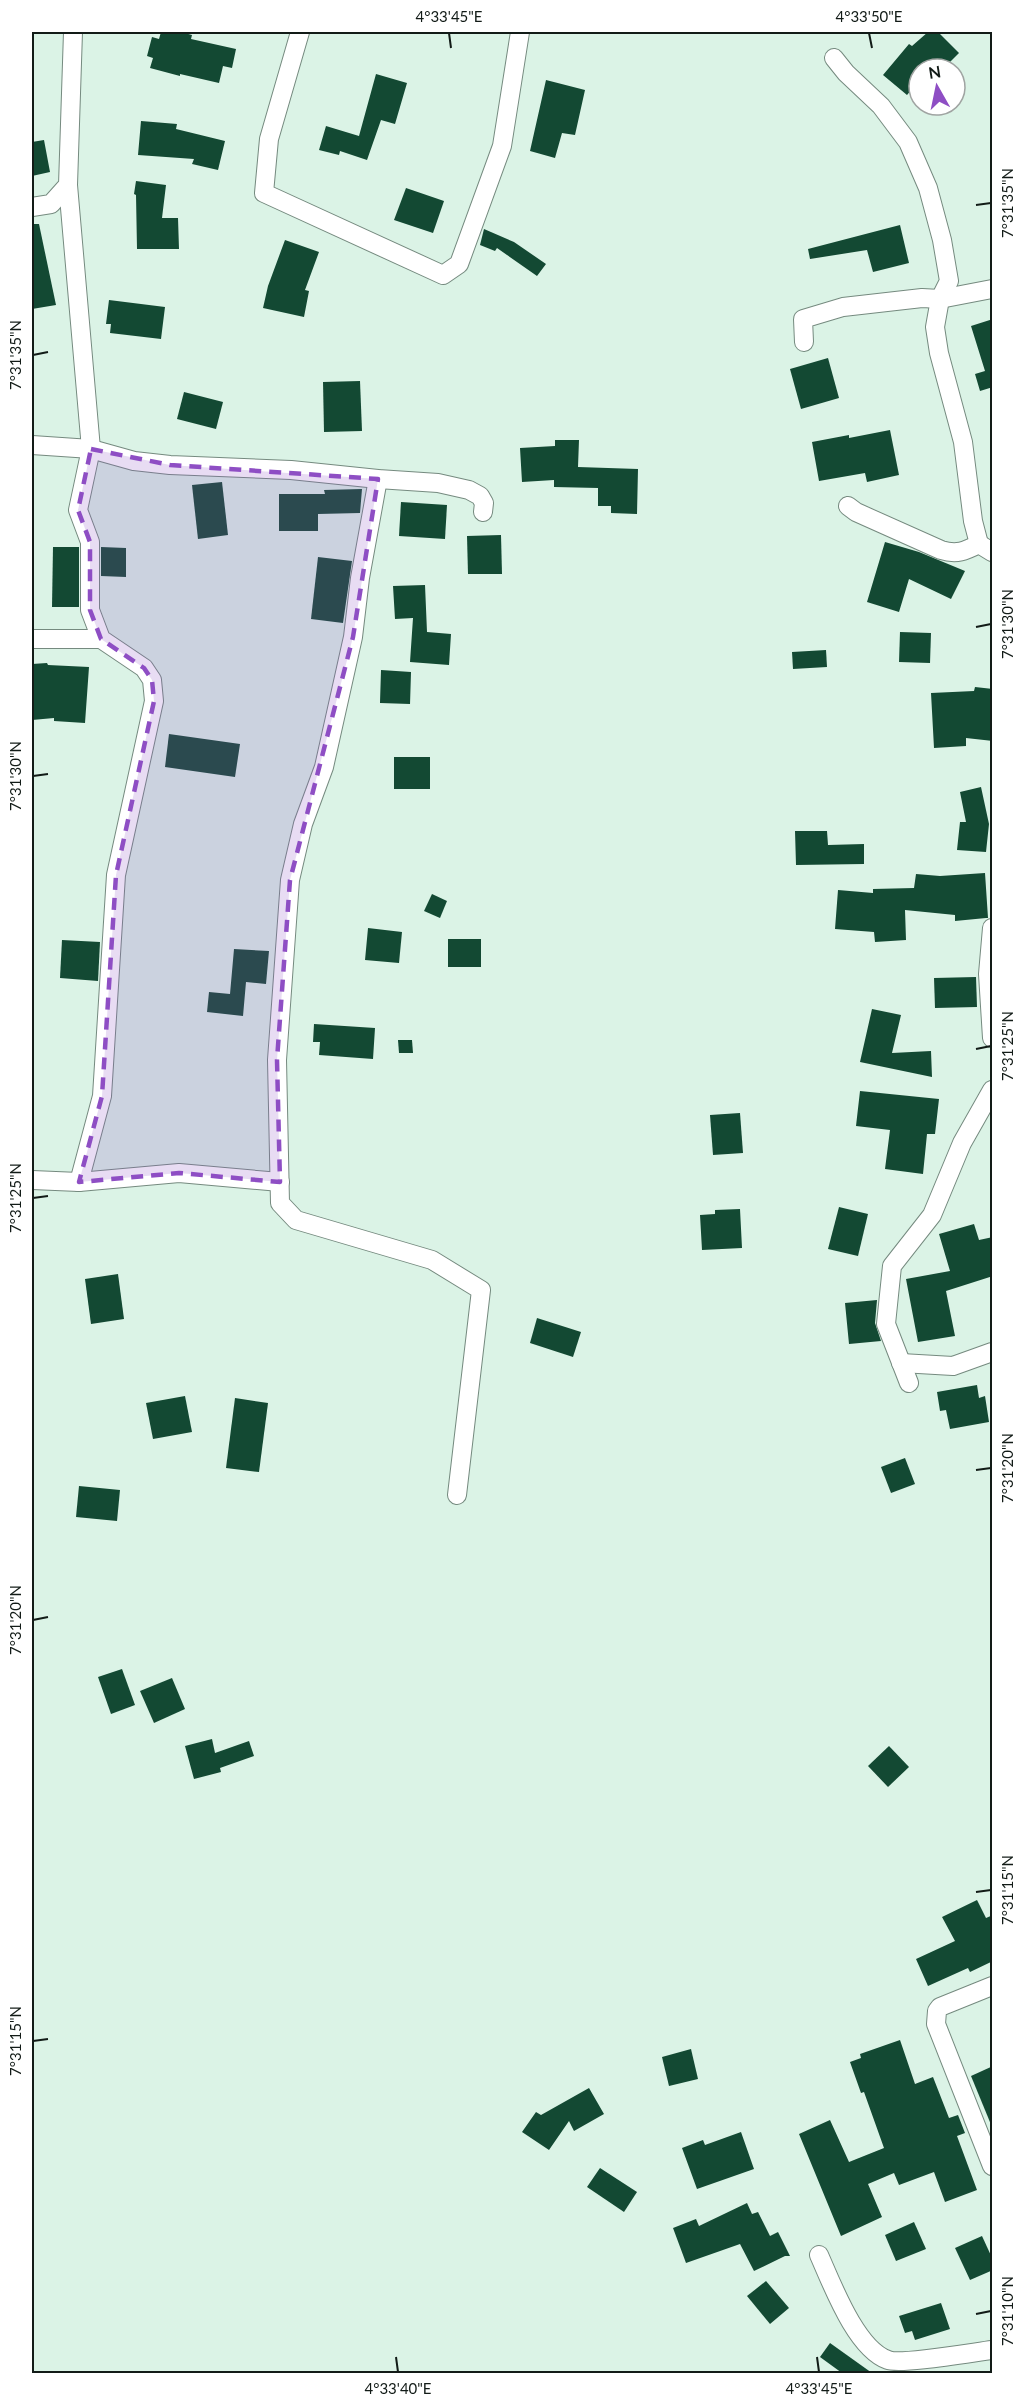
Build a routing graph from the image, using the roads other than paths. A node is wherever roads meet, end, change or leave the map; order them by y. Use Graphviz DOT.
graph roads {
  1 [pos="73,32"];
  2 [pos="300,32"];
  3 [pos="520,32"];
  4 [pos="834,58"];
  5 [pos="68,185"];
  6 [pos="32,207"];
  7 [pos="993,289"];
  8 [pos="940,299"];
  9 [pos="804,342"];
  10 [pos="32,445"];
  11 [pos="91,449"];
  12 [pos="378,479"];
  13 [pos="848,506"];
  14 [pos="483,512"];
  15 [pos="986,548"];
  16 [pos="32,639"];
  17 [pos="101,639"];
  18 [pos="993,928"];
  19 [pos="993,1038"];
  20 [pos="993,1089"];
  21 [pos="32,1180"];
  22 [pos="79,1182"];
  23 [pos="280,1182"];
  24 [pos="993,1352"];
  25 [pos="901,1364"];
  26 [pos="909,1383"];
  27 [pos="457,1494"];
  28 [pos="993,1986"];
  29 [pos="993,2166"];
  30 [pos="819,2255"];
  31 [pos="993,2350"];
  1 -- 5 [label="street"];
  2 -- 3 [label="street"];
  4 -- 8 [label="street"];
  5 -- 6 [label="street"];
  5 -- 11 [label="street"];
  7 -- 8 [label="street"];
  8 -- 9 [label="street"];
  8 -- 15 [label="street"];
  10 -- 11 [label="street"];
  11 -- 12 [label="street"];
  11 -- 17 [label="street"];
  12 -- 14 [label="street"];
  12 -- 23 [label="street"];
  13 -- 15 [label="street"];
  16 -- 17 [label="street"];
  17 -- 22 [label="street"];
  18 -- 19 [label="street"];
  20 -- 25 [label="street"];
  21 -- 22 [label="street"];
  22 -- 23 [label="street"];
  23 -- 27 [label="street"];
  24 -- 25 [label="street"];
  25 -- 26 [label="street"];
  28 -- 29 [label="street"];
  30 -- 31 [label="street"];
}
